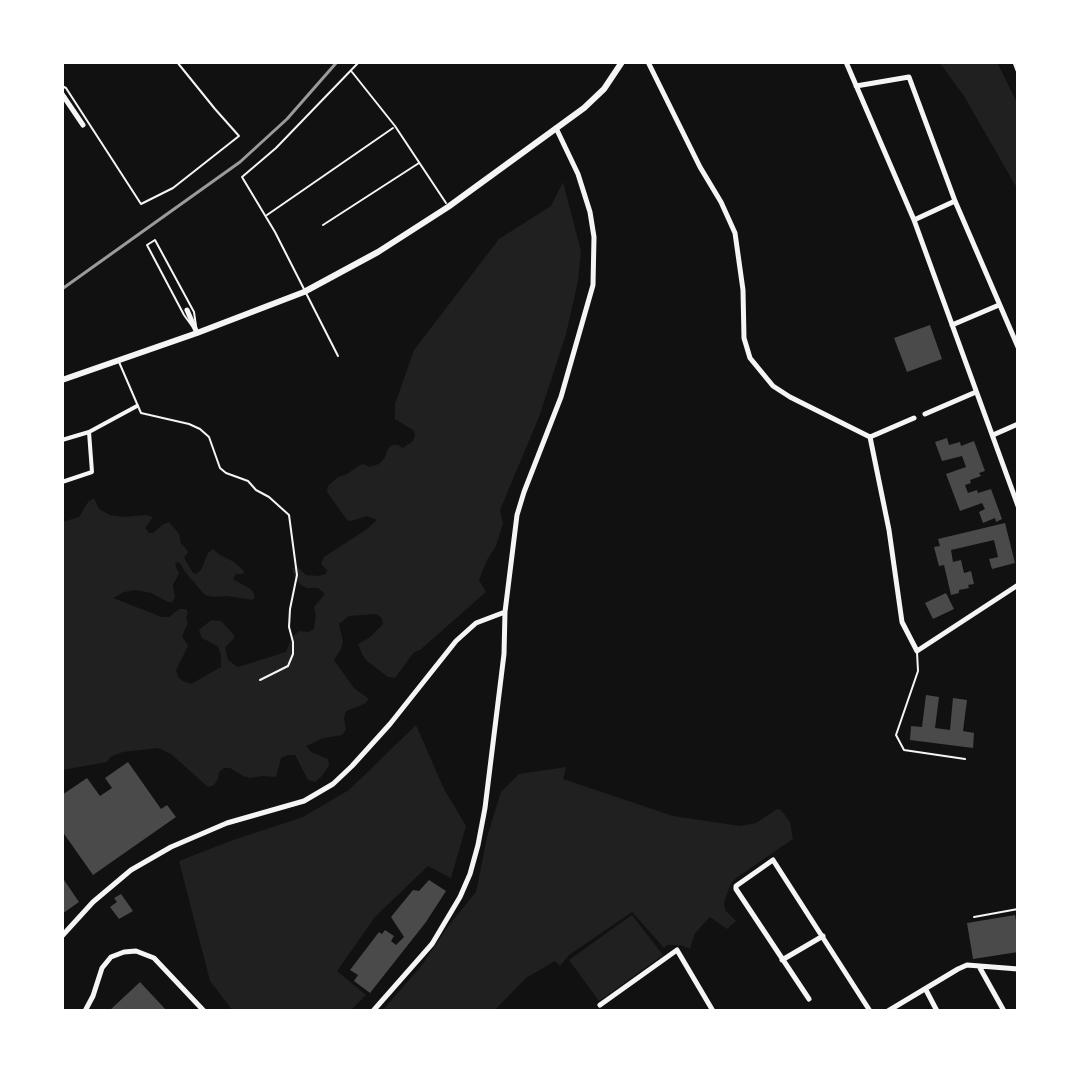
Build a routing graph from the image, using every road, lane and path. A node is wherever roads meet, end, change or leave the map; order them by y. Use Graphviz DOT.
graph roads {
  1 [pos="177,62"];
  2 [pos="359,62"];
  3 [pos="622,62"];
  4 [pos="648,62"];
  5 [pos="846,62"];
  6 [pos="1015,62"];
  7 [pos="1018,70"];
  8 [pos="351,71"];
  9 [pos="62,86"];
  10 [pos="856,86"];
  11 [pos="62,94"];
  12 [pos="83,125"];
  13 [pos="395,126"];
  14 [pos="556,128"];
  15 [pos="420,163"];
  16 [pos="955,201"];
  17 [pos="448,207"];
  18 [pos="266,216"];
  19 [pos="914,220"];
  20 [pos="323,225"];
  21 [pos="304,292"];
  22 [pos="999,305"];
  23 [pos="187,310"];
  24 [pos="952,325"];
  25 [pos="197,333"];
  26 [pos="1018,347"];
  27 [pos="338,356"];
  28 [pos="118,361"];
  29 [pos="62,380"];
  30 [pos="976,392"];
  31 [pos="137,406"];
  32 [pos="925,414"];
  33 [pos="914,418"];
  34 [pos="1018,424"];
  35 [pos="89,432"];
  36 [pos="993,435"];
  37 [pos="870,437"];
  38 [pos="62,440"];
  39 [pos="62,482"];
  40 [pos="1018,506"];
  41 [pos="1018,585"];
  42 [pos="505,612"];
  43 [pos="917,651"];
  44 [pos="260,680"];
  45 [pos="965,759"];
  46 [pos="1018,909"];
  47 [pos="974,917"];
  48 [pos="62,936"];
  49 [pos="823,936"];
  50 [pos="782,960"];
  51 [pos="980,967"];
  52 [pos="1018,969"];
  53 [pos="926,990"];
  54 [pos="809,999"];
  55 [pos="602,1008"];
  56 [pos="593,1010"];
  57 [pos="85,1011"];
  58 [pos="204,1011"];
  59 [pos="373,1011"];
  60 [pos="713,1011"];
  61 [pos="870,1011"];
  62 [pos="888,1011"];
  63 [pos="937,1011"];
  64 [pos="1004,1011"];
  1 -- 9 [label="lane"];
  2 -- 8 [label="lane"];
  3 -- 14 [label="street"];
  4 -- 37 [label="street"];
  5 -- 10 [label="street"];
  6 -- 7 [label="street"];
  8 -- 13 [label="lane"];
  8 -- 18 [label="lane"];
  10 -- 16 [label="street"];
  10 -- 19 [label="street"];
  11 -- 12 [label="street"];
  13 -- 15 [label="lane"];
  13 -- 18 [label="lane"];
  14 -- 17 [label="street"];
  14 -- 42 [label="street"];
  15 -- 17 [label="lane"];
  15 -- 20 [label="lane"];
  16 -- 19 [label="street"];
  16 -- 22 [label="street"];
  17 -- 21 [label="street"];
  18 -- 21 [label="lane"];
  19 -- 24 [label="street"];
  21 -- 25 [label="street"];
  21 -- 27 [label="lane"];
  22 -- 24 [label="street"];
  22 -- 26 [label="street"];
  23 -- 25 [label="street"];
  24 -- 30 [label="street"];
  25 -- 25 [label="lane"];
  25 -- 28 [label="street"];
  28 -- 29 [label="street"];
  28 -- 31 [label="lane"];
  30 -- 32 [label="street"];
  30 -- 36 [label="street"];
  31 -- 35 [label="street"];
  31 -- 44 [label="lane"];
  33 -- 37 [label="street"];
  34 -- 36 [label="street"];
  35 -- 38 [label="street"];
  35 -- 39 [label="street"];
  36 -- 40 [label="street"];
  37 -- 43 [label="street"];
  41 -- 43 [label="street"];
  42 -- 48 [label="street"];
  42 -- 59 [label="street"];
  43 -- 45 [label="lane"];
  46 -- 47 [label="lane"];
  49 -- 50 [label="street"];
  49 -- 50 [label="street"];
  49 -- 61 [label="street"];
  50 -- 54 [label="street"];
  51 -- 52 [label="street"];
  51 -- 53 [label="street"];
  51 -- 64 [label="street"];
  53 -- 62 [label="street"];
  53 -- 63 [label="street"];
  55 -- 56 [label="lane"];
  55 -- 60 [label="street"];
  57 -- 58 [label="street"];
}
